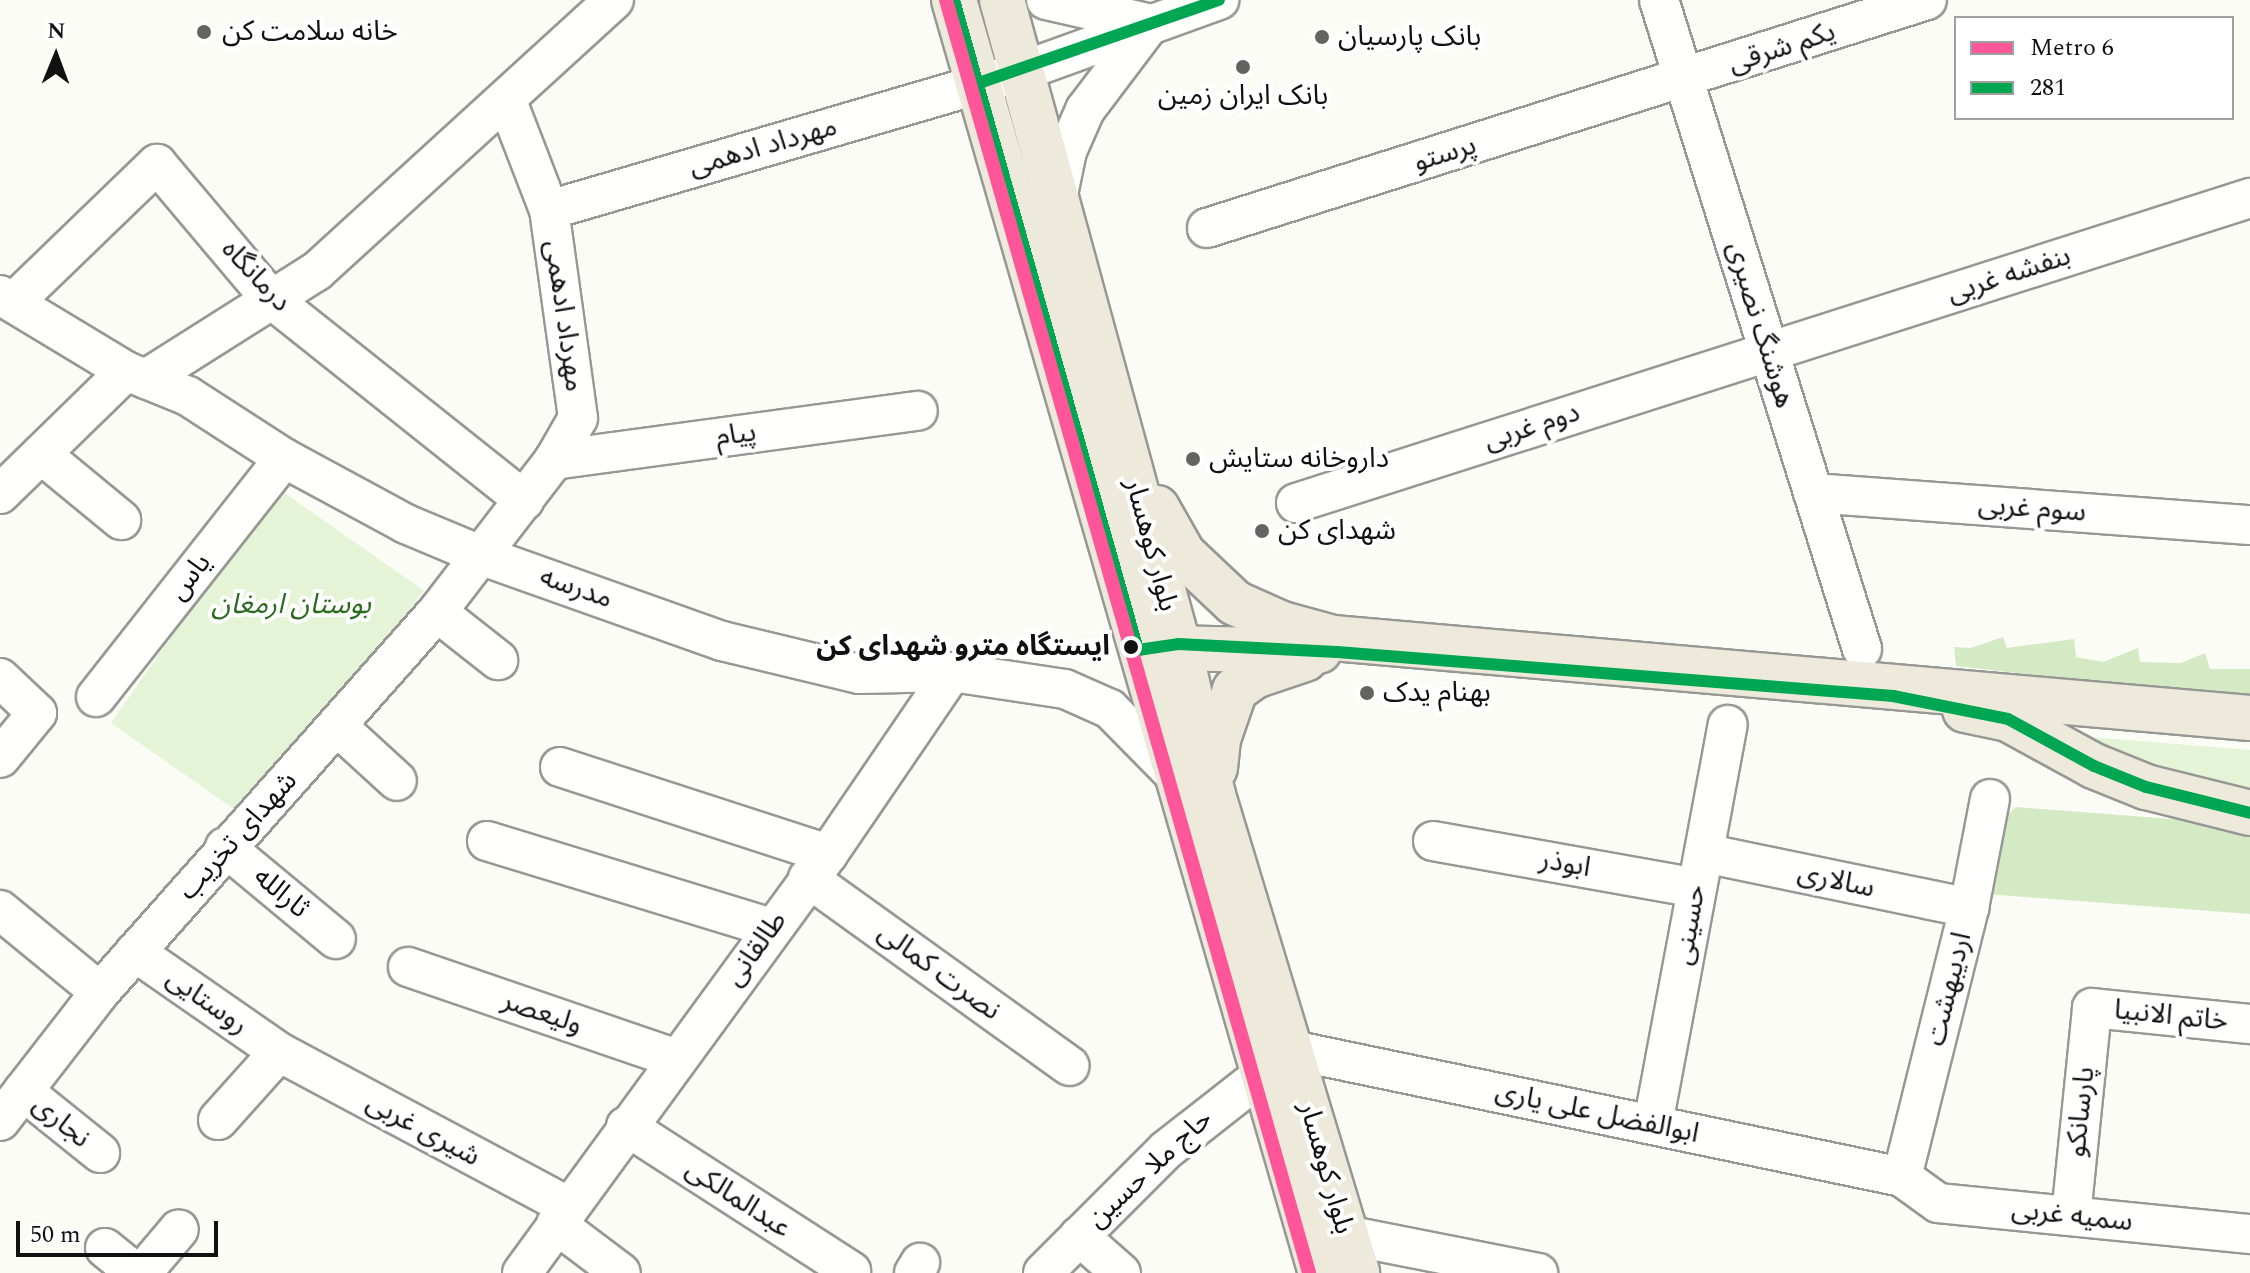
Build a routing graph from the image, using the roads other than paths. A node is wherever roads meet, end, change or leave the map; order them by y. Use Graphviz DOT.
graph roads {
  1 [pos="614,0"];
  2 [pos="954,0"];
  3 [pos="1002,0"];
  4 [pos="1046,0"];
  5 [pos="1219,0"];
  6 [pos="1659,0"];
  7 [pos="1927,0"];
  8 [pos="1150,24"];
  9 [pos="1020,72"];
  10 [pos="1683,81"];
  11 [pos="976,84"];
  12 [pos="507,101"];
  13 [pos="2250,198"];
  14 [pos="1057,199"];
  15 [pos="549,210"];
  16 [pos="1207,228"];
  17 [pos="270,298"];
  18 [pos="7,299"];
  19 [pos="1769,352"];
  20 [pos="136,375"];
  21 [pos="918,411"];
  22 [pos="41,454"];
  23 [pos="1128,457"];
  24 [pos="284,458"];
  25 [pos="554,460"];
  26 [pos="1813,493"];
  27 [pos="0,494"];
  28 [pos="524,500"];
  29 [pos="1296,503"];
  30 [pos="121,520"];
  31 [pos="2250,525"];
  32 [pos="480,555"];
  33 [pos="437,612"];
  34 [pos="1158,647"];
  35 [pos="1862,649"];
  36 [pos="1337,652"];
  37 [pos="498,660"];
  38 [pos="952,672"];
  39 [pos="0,678"];
  40 [pos="96,697"];
  41 [pos="2250,718"];
  42 [pos="1728,725"];
  43 [pos="337,726"];
  44 [pos="0,758"];
  45 [pos="560,767"];
  46 [pos="397,781"];
  47 [pos="1195,786"];
  48 [pos="1990,799"];
  49 [pos="2250,813"];
  50 [pos="487,841"];
  51 [pos="1433,841"];
  52 [pos="225,847"];
  53 [pos="818,866"];
  54 [pos="1700,870"];
  55 [pos="1969,908"];
  56 [pos="0,910"];
  57 [pos="771,928"];
  58 [pos="336,939"];
  59 [pos="135,952"];
  60 [pos="408,967"];
  61 [pos="100,992"];
  62 [pos="2092,1008"];
  63 [pos="2250,1024"];
  64 [pos="279,1052"];
  65 [pos="676,1059"];
  66 [pos="1277,1062"];
  67 [pos="1070,1066"];
  68 [pos="23,1091"];
  69 [pos="218,1120"];
  70 [pos="0,1121"];
  71 [pos="1653,1124"];
  72 [pos="626,1126"];
  73 [pos="100,1153"];
  74 [pos="1902,1177"];
  75 [pos="562,1215"];
  76 [pos="2071,1216"];
  77 [pos="179,1229"];
  78 [pos="2250,1234"];
  79 [pos="1079,1236"];
  80 [pos="105,1248"];
  81 [pos="1351,1254"];
  82 [pos="851,1271"];
  83 [pos="139,1273"];
  84 [pos="522,1273"];
  85 [pos="621,1273"];
  86 [pos="1043,1273"];
  87 [pos="1121,1273"];
  88 [pos="1321,1273"];
  89 [pos="1538,1273"];
  1 -- 12 [label="street"];
  2 -- 11 [label="main road, بلوار کوهسار"];
  3 -- 9 [label="main road, بلوار کوهسار"];
  4 -- 8 [label="street"];
  5 -- 8 [label="street, مهرداد ادهمى"];
  6 -- 10 [label="street, هوشنگ نصیری"];
  7 -- 10 [label="street, یکم شرقی"];
  8 -- 9 [label="street, مهرداد ادهمى"];
  8 -- 14 [label="street"];
  9 -- 11 [label="street, مهرداد ادهمى"];
  9 -- 14 [label="main road, بلوار کوهسار"];
  10 -- 16 [label="street, پرستو"];
  10 -- 19 [label="street, هوشنگ نصیری"];
  11 -- 15 [label="street, مهرداد ادهمى"];
  11 -- 34 [label="main road, بلوار کوهسار"];
  12 -- 15 [label="street, مهرداد ادهمی"];
  12 -- 17 [label="street"];
  13 -- 19 [label="street, بنفشه غربی"];
  14 -- 23 [label="main road, بلوار کوهسار"];
  15 -- 25 [label="street, مهرداد ادهمی"];
  17 -- 18 [label="street, درمانگاه"];
  17 -- 20 [label="street"];
  17 -- 28 [label="street, درمانگاه"];
  18 -- 20 [label="street, مدرسه"];
  19 -- 26 [label="street, هوشنگ نصیری"];
  19 -- 29 [label="street, دوم غربی"];
  20 -- 22 [label="street"];
  20 -- 24 [label="street, مدرسه"];
  21 -- 25 [label="street, پیام"];
  22 -- 27 [label="street"];
  22 -- 30 [label="street"];
  23 -- 34 [label="main road, بلوار کوهسار"];
  23 -- 41 [label="main road"];
  24 -- 32 [label="street, مدرسه"];
  24 -- 40 [label="street, یاس"];
  25 -- 28 [label="street, مهرداد ادهمی"];
  26 -- 31 [label="street, سوم غربی"];
  26 -- 35 [label="street, هوشنگ نصیری"];
  28 -- 32 [label="street, مهرداد ادهمی"];
  32 -- 33 [label="street, شهدای تخریب"];
  32 -- 38 [label="street, مدرسه"];
  33 -- 37 [label="street"];
  33 -- 43 [label="street, شهدای تخریب"];
  34 -- 36 [label="main road"];
  34 -- 47 [label="main road, بلوار کوهسار"];
  36 -- 47 [label="main road"];
  36 -- 49 [label="main road"];
  38 -- 47 [label="street, مدرسه"];
  38 -- 53 [label="street, طالقانی"];
  39 -- 44 [label="street"];
  42 -- 54 [label="street, حسینی"];
  43 -- 46 [label="street"];
  43 -- 52 [label="street, شهدای تخریب"];
  45 -- 53 [label="street, نصرت کمالی"];
  47 -- 66 [label="main road, بلوار کوهسار"];
  48 -- 55 [label="street, اردیبهشت"];
  50 -- 57 [label="street"];
  51 -- 54 [label="street, ابوذر"];
  52 -- 58 [label="street, ثارالله"];
  52 -- 59 [label="street, شهدای تخریب"];
  53 -- 57 [label="street, طالقانی"];
  53 -- 67 [label="street, نصرت کمالی"];
  54 -- 55 [label="street, سالاری"];
  54 -- 71 [label="street, حسینی"];
  55 -- 74 [label="street, اردیبهشت"];
  56 -- 61 [label="street"];
  57 -- 65 [label="street, طالقانی"];
  59 -- 61 [label="street, شهدای تخریب"];
  59 -- 64 [label="street, روستایی"];
  60 -- 65 [label="street, ولیعصر"];
  61 -- 68 [label="street, شهدای تخریب"];
  62 -- 63 [label="street, خاتم الانبیا"];
  62 -- 76 [label="street, پارسانکو"];
  64 -- 69 [label="street"];
  64 -- 75 [label="street, شیری غربی"];
  65 -- 72 [label="street, طالقانی"];
  66 -- 71 [label="street, ابوالفضل علی یاری"];
  66 -- 79 [label="street, حاج ملا حسین"];
  66 -- 81 [label="main road, بلوار کوهسار"];
  66 -- 88 [label="main road, بلوار کوهسار"];
  68 -- 70 [label="street, شهدای تخریب"];
  68 -- 73 [label="street, نجاری"];
  71 -- 74 [label="street, ابوالفضل علی یاری"];
  72 -- 75 [label="street, طالقانی"];
  72 -- 82 [label="street, عبدالمالکی"];
  74 -- 76 [label="street, سمیه غربی"];
  75 -- 84 [label="street, طالقانی"];
  75 -- 85 [label="street, شیری غربی"];
  76 -- 78 [label="street, سمیه غربی"];
  77 -- 83 [label="street"];
  79 -- 86 [label="street, حاج ملا حسین"];
  79 -- 87 [label="street"];
  80 -- 83 [label="street"];
  81 -- 89 [label="street"];
}
